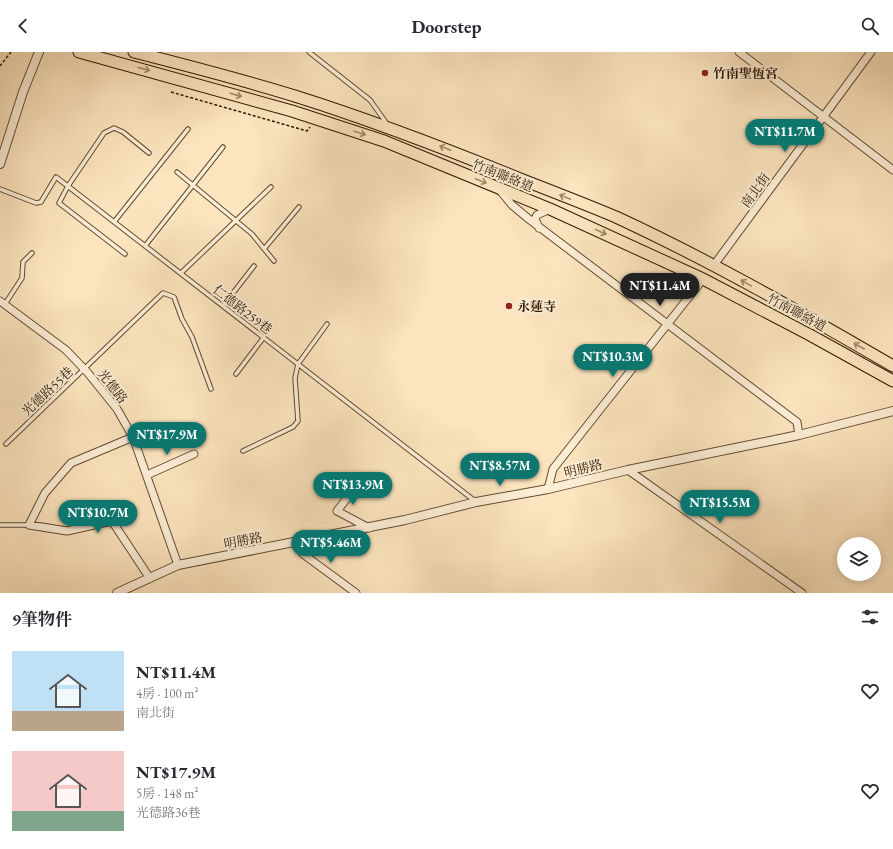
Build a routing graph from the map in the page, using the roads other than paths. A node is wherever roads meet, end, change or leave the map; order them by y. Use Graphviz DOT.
graph roads {
  1 [pos="39,52"];
  2 [pos="79,52"];
  3 [pos="134,52"];
  4 [pos="309,52"];
  5 [pos="739,52"];
  6 [pos="871,52"];
  7 [pos="824,117"];
  8 [pos="188,128"];
  9 [pos="390,128"];
  10 [pos="384,141"];
  11 [pos="223,147"];
  12 [pos="149,153"];
  13 [pos="0,164"];
  14 [pos="893,170"];
  15 [pos="177,172"];
  16 [pos="68,186"];
  17 [pos="193,186"];
  18 [pos="271,187"];
  19 [pos="498,188"];
  20 [pos="0,189"];
  21 [pos="299,207"];
  22 [pos="550,210"];
  23 [pos="236,221"];
  24 [pos="114,222"];
  25 [pos="539,228"];
  26 [pos="145,246"];
  27 [pos="264,249"];
  28 [pos="32,253"];
  29 [pos="125,254"];
  30 [pos="274,261"];
  31 [pos="714,265"];
  32 [pos="254,266"];
  33 [pos="181,273"];
  34 [pos="703,279"];
  35 [pos="2,302"];
  36 [pos="223,306"];
  37 [pos="327,324"];
  38 [pos="667,325"];
  39 [pos="264,337"];
  40 [pos="298,364"];
  41 [pos="893,366"];
  42 [pos="85,370"];
  43 [pos="236,374"];
  44 [pos="893,381"];
  45 [pos="211,389"];
  46 [pos="893,411"];
  47 [pos="799,435"];
  48 [pos="133,437"];
  49 [pos="6,444"];
  50 [pos="243,451"];
  51 [pos="194,454"];
  52 [pos="628,470"];
  53 [pos="147,475"];
  54 [pos="362,478"];
  55 [pos="548,489"];
  56 [pos="476,502"];
  57 [pos="0,525"];
  58 [pos="29,525"];
  59 [pos="369,528"];
  60 [pos="296,542"];
  61 [pos="178,565"];
  62 [pos="149,577"];
  63 [pos="117,593"];
  64 [pos="356,593"];
  65 [pos="802,593"];
  1 -- 13 [label="street"];
  2 -- 10 [label="main road, 竹南聯絡道, one-way"];
  3 -- 9 [label="main road, 竹南聯絡道"];
  4 -- 9 [label="lane"];
  5 -- 7 [label="street"];
  6 -- 7 [label="street, 南北街"];
  7 -- 14 [label="street"];
  7 -- 31 [label="street, 南北街"];
  8 -- 24 [label="lane"];
  9 -- 10 [label="lane"];
  31 -- 9 [label="main road, 竹南聯絡道, one-way"];
  10 -- 19 [label="main road, 竹南聯絡道, one-way"];
  11 -- 17 [label="lane"];
  12 -- 16 [label="lane"];
  15 -- 17 [label="lane"];
  16 -- 20 [label="lane, 仁德路259巷"];
  16 -- 24 [label="lane, 仁德路259巷"];
  16 -- 29 [label="lane"];
  17 -- 23 [label="lane"];
  17 -- 26 [label="lane"];
  18 -- 23 [label="lane"];
  19 -- 22 [label="main road, 竹南聯絡道"];
  19 -- 25 [label="street"];
  21 -- 27 [label="lane"];
  22 -- 25 [label="street"];
  22 -- 34 [label="main road, 竹南聯絡道, one-way"];
  23 -- 27 [label="lane"];
  23 -- 33 [label="lane"];
  24 -- 26 [label="lane, 仁德路259巷"];
  25 -- 38 [label="street"];
  26 -- 33 [label="lane, 仁德路259巷"];
  27 -- 30 [label="lane"];
  28 -- 35 [label="lane"];
  41 -- 31 [label="main road, 竹南聯絡道, one-way"];
  32 -- 36 [label="lane"];
  33 -- 36 [label="lane, 仁德路259巷"];
  34 -- 38 [label="street"];
  34 -- 44 [label="main road, 竹南聯絡道"];
  35 -- 42 [label="street, 光德路"];
  36 -- 39 [label="lane, 仁德路259巷"];
  37 -- 40 [label="lane"];
  38 -- 47 [label="street"];
  38 -- 55 [label="street"];
  39 -- 40 [label="lane, 仁德路259巷"];
  39 -- 43 [label="lane"];
  40 -- 50 [label="lane"];
  40 -- 56 [label="lane, 仁德路259巷"];
  42 -- 45 [label="lane, 光德路55巷"];
  42 -- 48 [label="street, 光德路"];
  42 -- 49 [label="lane, 光德路55巷"];
  46 -- 47 [label="street, 明勝路"];
  47 -- 52 [label="street, 明勝路"];
  48 -- 53 [label="street, 光德路"];
  48 -- 58 [label="street"];
  51 -- 53 [label="street"];
  52 -- 55 [label="street, 明勝路"];
  52 -- 65 [label="street"];
  53 -- 61 [label="street, 光德路"];
  54 -- 59 [label="street"];
  55 -- 56 [label="street, 明勝路"];
  56 -- 59 [label="street, 明勝路"];
  57 -- 58 [label="lane"];
  58 -- 62 [label="street"];
  59 -- 60 [label="street, 明勝路"];
  60 -- 61 [label="street, 明勝路"];
  60 -- 64 [label="street"];
  61 -- 62 [label="street, 明勝路"];
  62 -- 63 [label="street, 明勝路"];
}
